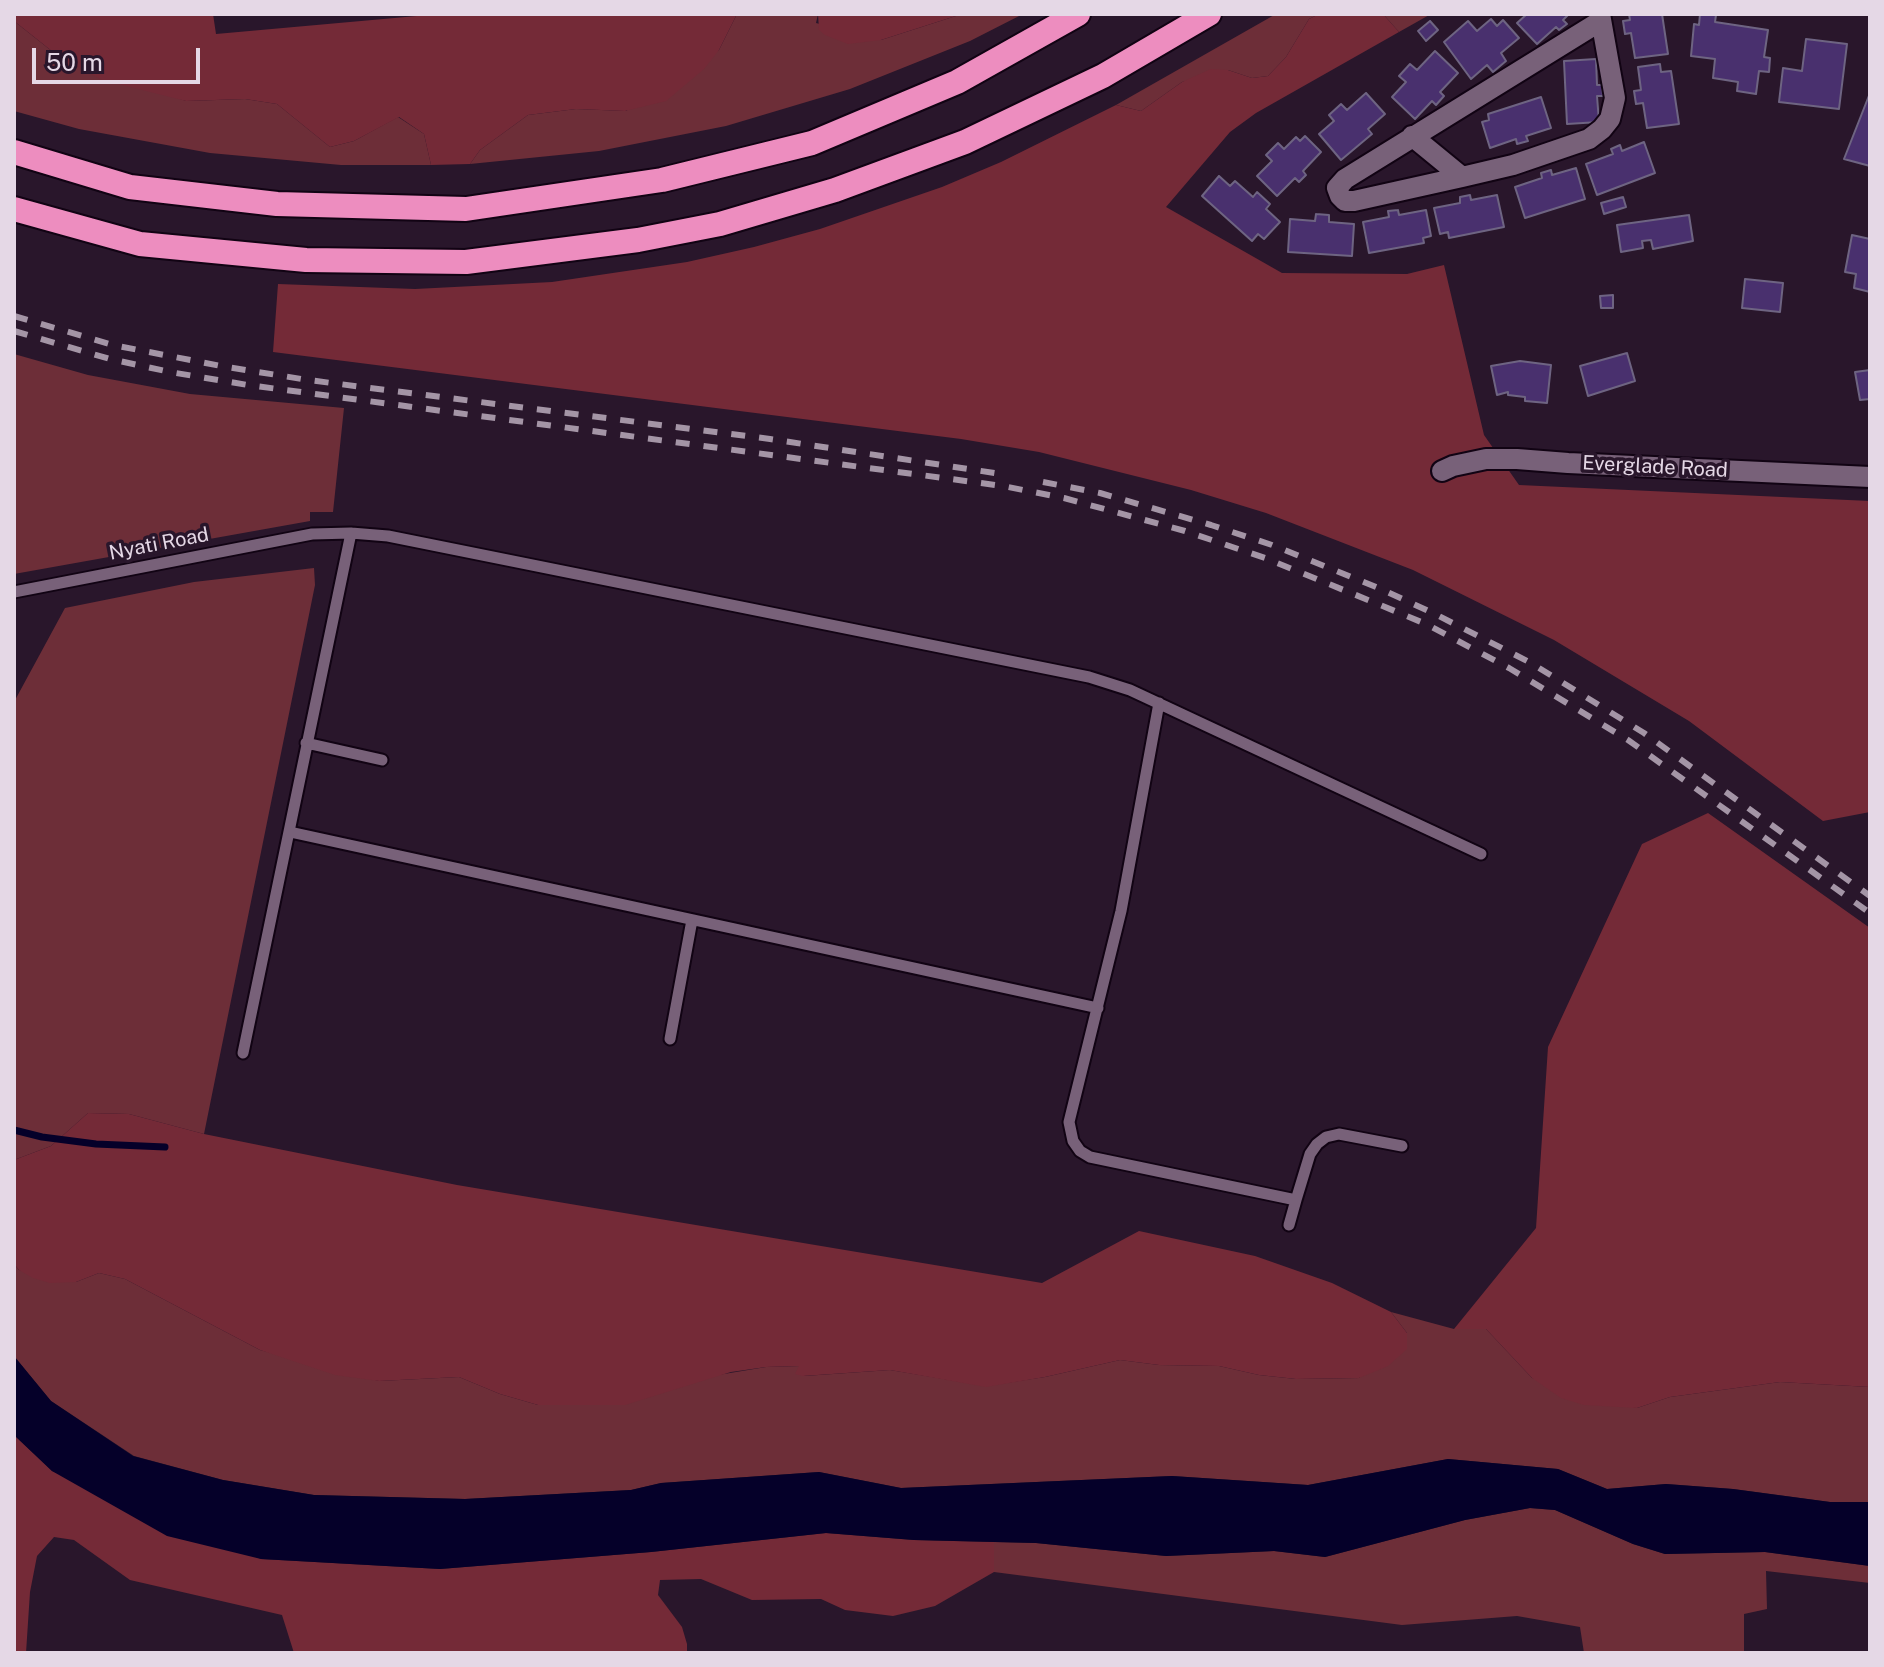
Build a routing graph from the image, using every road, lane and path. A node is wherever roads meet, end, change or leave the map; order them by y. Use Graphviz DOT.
graph roads {
  1 [pos="1078,14"];
  2 [pos="1209,14"];
  3 [pos="1600,18"];
  4 [pos="1412,136"];
  5 [pos="14,152"];
  6 [pos="1462,177"];
  7 [pos="14,209"];
  8 [pos="1442,471"];
  9 [pos="1870,477"];
  10 [pos="351,533"];
  11 [pos="14,592"];
  12 [pos="1159,703"];
  13 [pos="306,743"];
  14 [pos="382,760"];
  15 [pos="290,832"];
  16 [pos="1481,854"];
  17 [pos="692,920"];
  18 [pos="1098,1008"];
  19 [pos="670,1039"];
  20 [pos="243,1053"];
  21 [pos="1402,1146"];
  22 [pos="1296,1200"];
  23 [pos="1289,1225"];
  1 -- 5 [label="highway"];
  2 -- 7 [label="highway"];
  3 -- 4 [label="street"];
  3 -- 6 [label="street"];
  4 -- 6 [label="street"];
  4 -- 6 [label="street"];
  8 -- 9 [label="street, Everglade Road"];
  10 -- 11 [label="lane, Nyati Road"];
  10 -- 12 [label="lane, Nyati Road"];
  10 -- 13 [label="lane"];
  12 -- 16 [label="lane, Nyati Road"];
  12 -- 18 [label="lane"];
  13 -- 14 [label="lane"];
  13 -- 15 [label="lane"];
  15 -- 17 [label="lane"];
  15 -- 20 [label="lane"];
  17 -- 18 [label="lane"];
  17 -- 19 [label="lane"];
  18 -- 22 [label="lane"];
  21 -- 22 [label="lane"];
  22 -- 23 [label="lane"];
}
